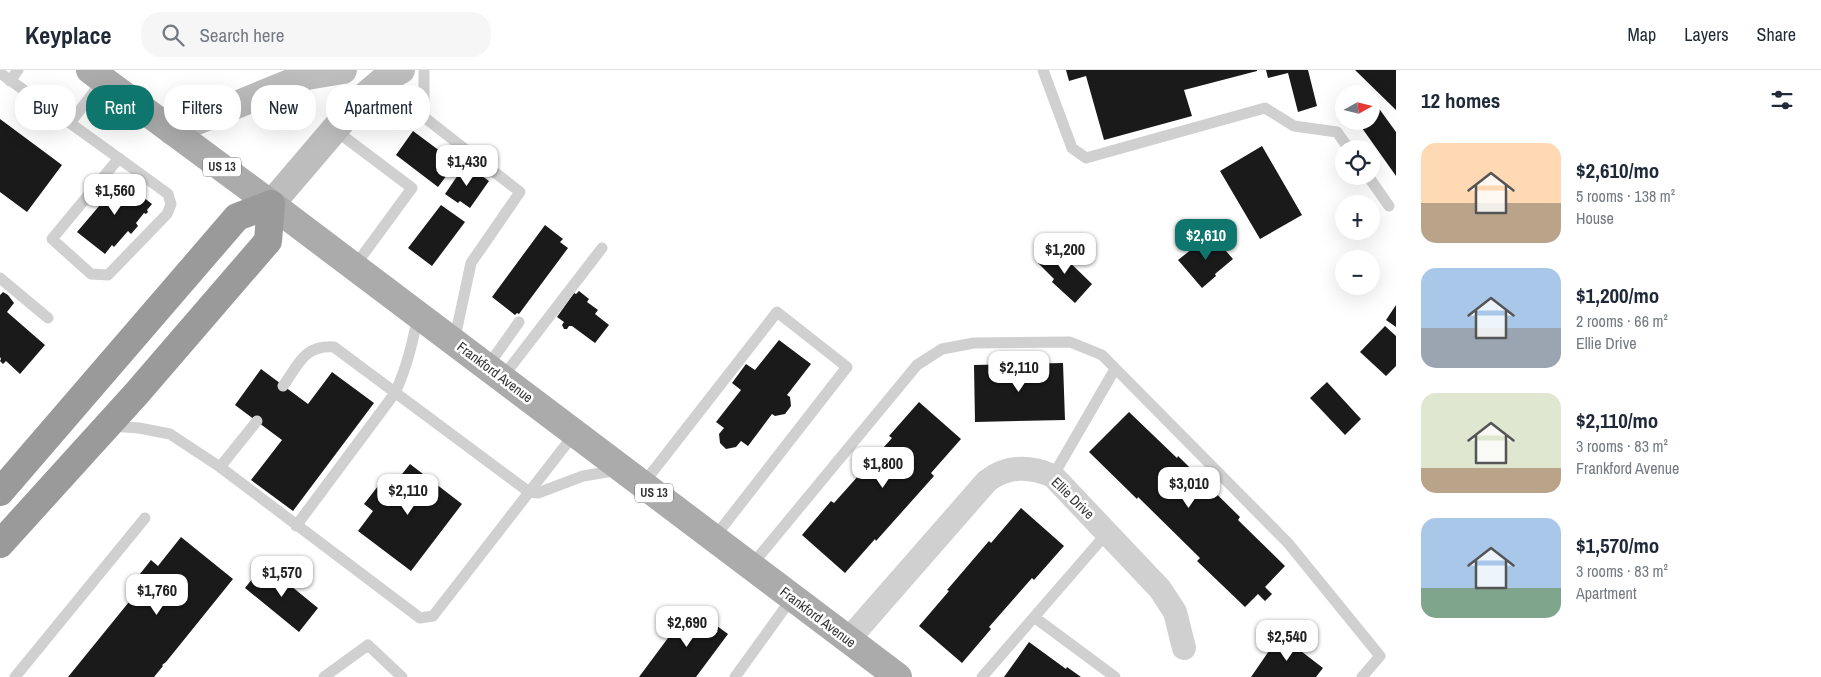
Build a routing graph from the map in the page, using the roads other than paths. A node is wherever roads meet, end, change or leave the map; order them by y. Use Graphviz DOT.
graph roads {
  1 [pos="18,70"];
  2 [pos="343,70"];
  3 [pos="401,70"];
  4 [pos="424,70"];
  5 [pos="1043,70"];
  6 [pos="96,75"];
  7 [pos="3,76"];
  8 [pos="16,85"];
  9 [pos="377,85"];
  10 [pos="76,111"];
  11 [pos="76,126"];
  12 [pos="335,130"];
  13 [pos="172,131"];
  14 [pos="1343,140"];
  15 [pos="118,158"];
  16 [pos="1374,185"];
  17 [pos="271,204"];
  18 [pos="1389,206"];
  19 [pos="602,248"];
  20 [pos="354,267"];
  21 [pos="0,278"];
  22 [pos="418,315"];
  23 [pos="48,318"];
  24 [pos="519,322"];
  25 [pos="454,342"];
  26 [pos="1115,369"];
  27 [pos="494,372"];
  28 [pos="283,386"];
  29 [pos="395,393"];
  30 [pos="257,421"];
  31 [pos="107,426"];
  32 [pos="575,433"];
  33 [pos="220,467"];
  34 [pos="633,476"];
  35 [pos="1053,476"];
  36 [pos="0,492"];
  37 [pos="529,492"];
  38 [pos="145,518"];
  39 [pos="296,526"];
  40 [pos="1107,533"];
  41 [pos="714,538"];
  42 [pos="0,544"];
  43 [pos="750,566"];
  44 [pos="792,598"];
  45 [pos="1034,617"];
  46 [pos="848,640"];
  47 [pos="1184,648"];
  48 [pos="15,677"];
  49 [pos="324,677"];
  50 [pos="402,677"];
  51 [pos="734,677"];
  52 [pos="898,677"];
  53 [pos="982,677"];
  54 [pos="1115,677"];
  55 [pos="1362,677"];
  1 -- 7 [label="lane"];
  2 -- 13 [label="main road"];
  3 -- 9 [label="main road"];
  4 -- 25 [label="lane"];
  5 -- 14 [label="lane"];
  6 -- 10 [label="lane"];
  6 -- 13 [label="main road, Frankford Avenue / US 13"];
  7 -- 8 [label="lane"];
  11 -- 15 [label="lane"];
  12 -- 17 [label="main road"];
  12 -- 20 [label="lane"];
  13 -- 17 [label="main road, Frankford Avenue / US 13"];
  15 -- 15 [label="lane"];
  16 -- 18 [label="lane"];
  17 -- 20 [label="main road, Frankford Avenue / US 13"];
  17 -- 31 [label="highway"];
  17 -- 36 [label="highway"];
  19 -- 27 [label="lane"];
  20 -- 22 [label="main road, Frankford Avenue / US 13"];
  21 -- 23 [label="lane"];
  22 -- 25 [label="main road, Frankford Avenue / US 13"];
  22 -- 29 [label="lane"];
  24 -- 27 [label="lane"];
  25 -- 27 [label="main road, Frankford Avenue / US 13"];
  26 -- 35 [label="lane"];
  26 -- 43 [label="lane"];
  26 -- 55 [label="lane"];
  27 -- 32 [label="main road, Frankford Avenue / US 13"];
  28 -- 29 [label="lane"];
  29 -- 37 [label="lane"];
  29 -- 39 [label="lane"];
  30 -- 33 [label="lane"];
  31 -- 33 [label="lane"];
  31 -- 42 [label="highway"];
  32 -- 34 [label="main road, Frankford Avenue / US 13"];
  32 -- 37 [label="lane"];
  33 -- 39 [label="lane"];
  34 -- 37 [label="lane"];
  34 -- 41 [label="main road, Frankford Avenue / US 13"];
  34 -- 41 [label="lane"];
  35 -- 40 [label="street, Ellie Drive"];
  35 -- 46 [label="street, Ellie Drive"];
  37 -- 39 [label="lane"];
  38 -- 48 [label="lane"];
  40 -- 45 [label="lane"];
  40 -- 47 [label="street, Ellie Drive"];
  41 -- 43 [label="main road, Frankford Avenue / US 13"];
  43 -- 44 [label="main road, Frankford Avenue / US 13"];
  44 -- 46 [label="main road, Frankford Avenue / US 13"];
  44 -- 51 [label="lane"];
  45 -- 53 [label="lane"];
  45 -- 54 [label="lane"];
  46 -- 52 [label="main road, Frankford Avenue / US 13"];
  49 -- 50 [label="lane"];
}
